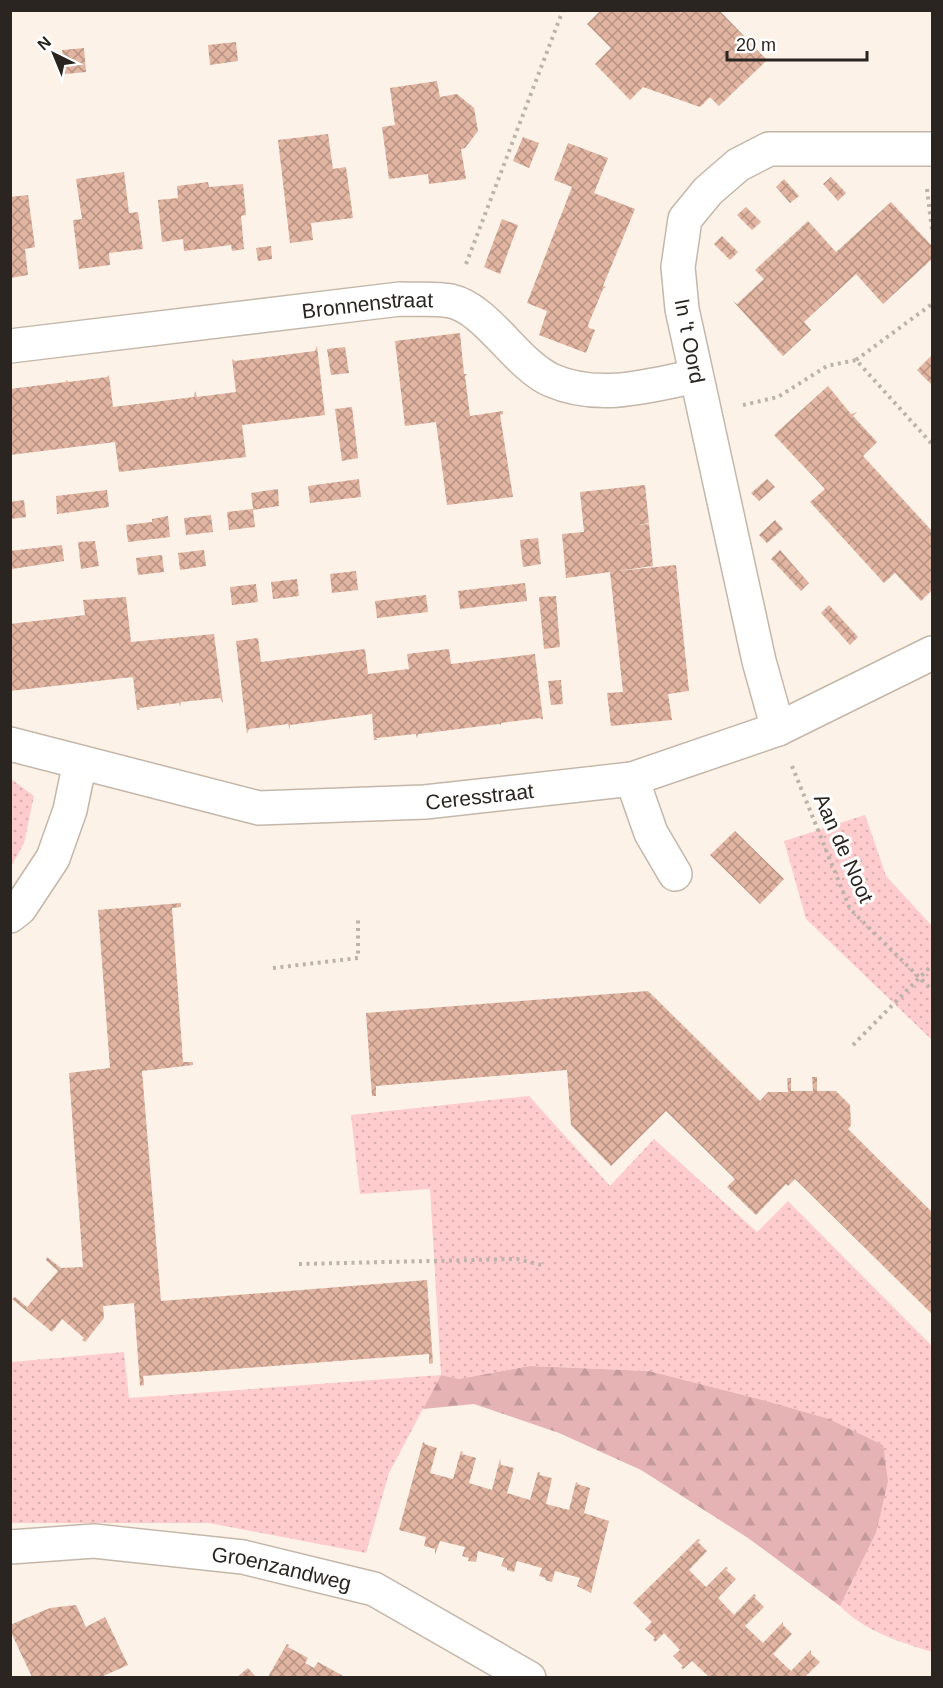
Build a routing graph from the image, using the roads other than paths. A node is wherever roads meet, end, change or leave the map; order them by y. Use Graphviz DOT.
graph roads {
  1 [pos="933,149"];
  2 [pos="10,346"];
  3 [pos="696,376"];
  4 [pos="933,653"];
  5 [pos="778,729"];
  6 [pos="10,744"];
  7 [pos="80,762"];
  8 [pos="632,779"];
  9 [pos="675,874"];
  10 [pos="10,916"];
  11 [pos="10,1546"];
  12 [pos="529,1677"];
  1 -- 3 [label="street, In 't Oord"];
  2 -- 3 [label="street, Bronnenstraat"];
  3 -- 5 [label="street, In 't Oord"];
  4 -- 5 [label="street, Ceresstraat"];
  5 -- 8 [label="street, Ceresstraat"];
  6 -- 7 [label="street, Ceresstraat"];
  7 -- 8 [label="street, Ceresstraat"];
  7 -- 10 [label="street"];
  8 -- 9 [label="street"];
  11 -- 12 [label="street, Groenzandweg"];
}
